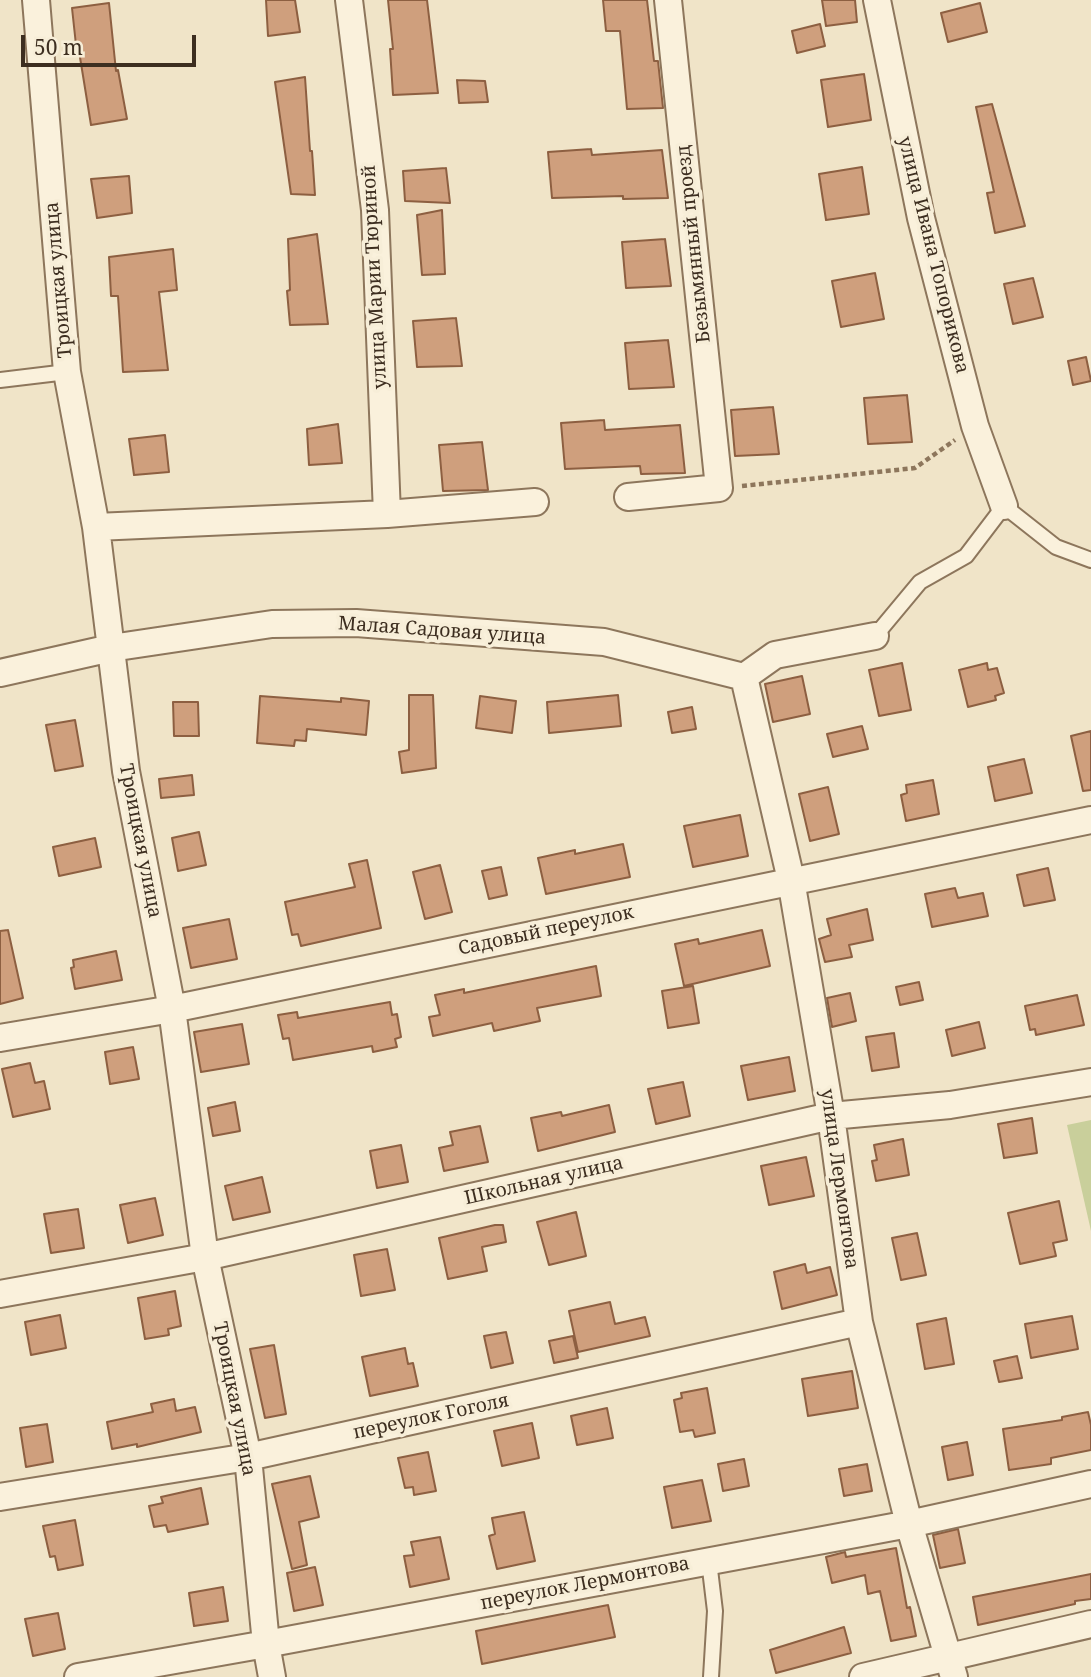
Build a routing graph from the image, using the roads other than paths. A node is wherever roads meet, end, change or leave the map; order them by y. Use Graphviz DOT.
graph roads {
  1 [pos="36,0"];
  2 [pos="349,0"];
  3 [pos="668,0"];
  4 [pos="877,0"];
  5 [pos="67,372"];
  6 [pos="0,380"];
  7 [pos="628,497"];
  8 [pos="535,502"];
  9 [pos="1004,506"];
  10 [pos="387,514"];
  11 [pos="96,527"];
  12 [pos="1091,560"];
  13 [pos="875,636"];
  14 [pos="111,648"];
  15 [pos="0,673"];
  16 [pos="744,677"];
  17 [pos="1091,820"];
  18 [pos="791,880"];
  19 [pos="172,1009"];
  20 [pos="0,1038"];
  21 [pos="1091,1082"];
  22 [pos="831,1116"];
  23 [pos="205,1257"];
  24 [pos="0,1293"];
  25 [pos="859,1322"];
  26 [pos="248,1457"];
  27 [pos="1091,1484"];
  28 [pos="0,1497"];
  29 [pos="909,1524"];
  30 [pos="709,1561"];
  31 [pos="1091,1624"];
  32 [pos="266,1644"];
  33 [pos="951,1667"];
  34 [pos="78,1677"];
  35 [pos="272,1677"];
  36 [pos="711,1677"];
  37 [pos="863,1677"];
  1 -- 5 [label="street, Троицкая улица"];
  2 -- 10 [label="street, улица Марии Тюриной"];
  3 -- 7 [label="street, Безымянный проезд"];
  4 -- 9 [label="street, улица Ивана Топорикова"];
  5 -- 6 [label="lane"];
  5 -- 11 [label="street, Троицкая улица"];
  8 -- 10 [label="street"];
  9 -- 12 [label="lane"];
  9 -- 13 [label="lane"];
  10 -- 11 [label="street"];
  11 -- 14 [label="street, Троицкая улица"];
  13 -- 16 [label="street"];
  14 -- 15 [label="street, Малая Садовая улица"];
  14 -- 16 [label="street, Малая Садовая улица"];
  14 -- 19 [label="street, Троицкая улица"];
  16 -- 18 [label="street, улица Лермонтова"];
  17 -- 18 [label="street, Садовый переулок"];
  18 -- 19 [label="street, Садовый переулок"];
  18 -- 22 [label="street, улица Лермонтова"];
  19 -- 20 [label="street, Садовый переулок"];
  19 -- 23 [label="street, Троицкая улица"];
  21 -- 22 [label="street, Школьная улица"];
  22 -- 23 [label="street, Школьная улица"];
  22 -- 25 [label="street, улица Лермонтова"];
  23 -- 24 [label="street, Школьная улица"];
  23 -- 26 [label="street, Троицкая улица"];
  25 -- 26 [label="street, переулок Гоголя"];
  25 -- 29 [label="street, улица Лермонтова"];
  26 -- 28 [label="street, переулок Гоголя"];
  26 -- 32 [label="street, Троицкая улица"];
  27 -- 29 [label="street, переулок Лермонтова"];
  29 -- 30 [label="street, переулок Лермонтова"];
  29 -- 33 [label="street, улица Лермонтова"];
  30 -- 32 [label="street, переулок Лермонтова"];
  30 -- 36 [label="lane"];
  31 -- 33 [label="street"];
  32 -- 34 [label="street, переулок Лермонтова"];
  32 -- 35 [label="street, Троицкая улица"];
  33 -- 37 [label="street"];
}
